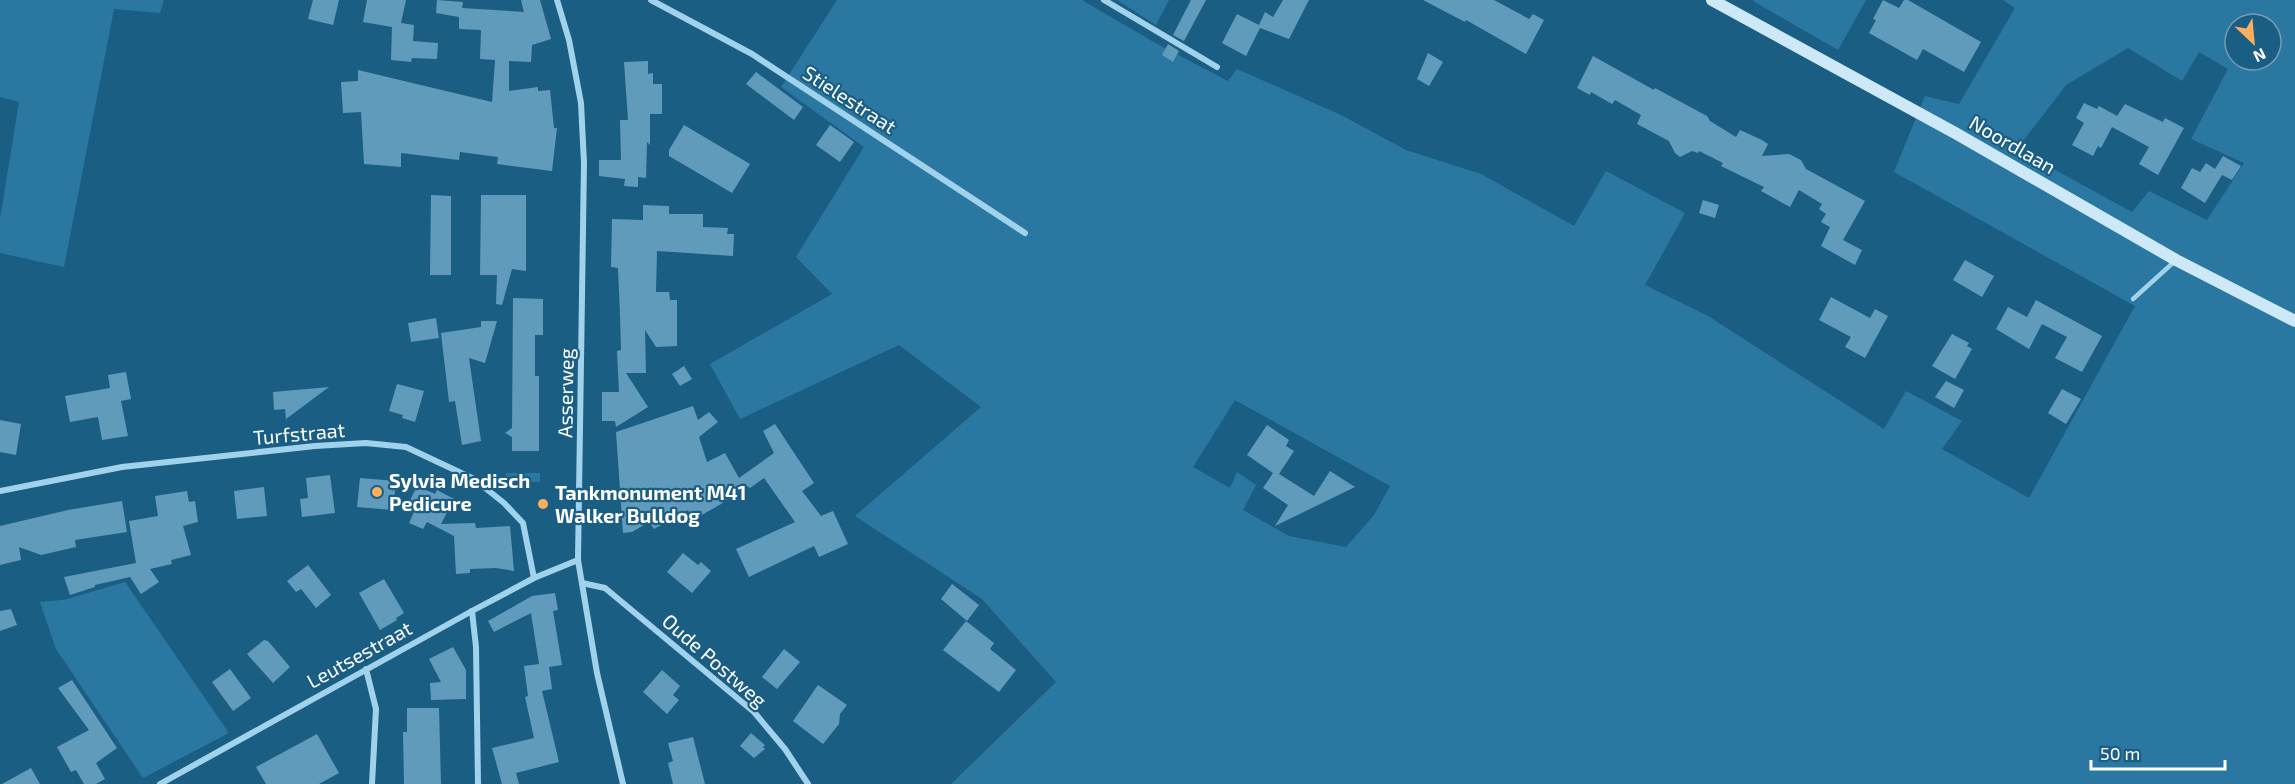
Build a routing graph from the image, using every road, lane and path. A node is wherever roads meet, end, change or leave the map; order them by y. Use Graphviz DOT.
graph roads {
  1 [pos="557,0"];
  2 [pos="651,0"];
  3 [pos="1104,0"];
  4 [pos="1712,0"];
  5 [pos="1218,67"];
  6 [pos="1025,233"];
  7 [pos="2176,260"];
  8 [pos="2133,299"];
  9 [pos="2295,321"];
  10 [pos="0,491"];
  11 [pos="578,560"];
  12 [pos="534,578"];
  13 [pos="582,583"];
  14 [pos="472,611"];
  15 [pos="366,669"];
  16 [pos="160,784"];
  17 [pos="372,784"];
  18 [pos="478,784"];
  19 [pos="623,784"];
  20 [pos="808,784"];
  1 -- 11 [label="street, Asserweg"];
  2 -- 6 [label="street, Stielestraat"];
  3 -- 5 [label="street"];
  4 -- 7 [label="main road, Noordlaan"];
  7 -- 8 [label="lane"];
  7 -- 9 [label="main road, Noordlaan"];
  10 -- 12 [label="street, Turfstraat"];
  11 -- 12 [label="street, Leutsestraat"];
  11 -- 13 [label="street, Asserweg"];
  12 -- 14 [label="street, Leutsestraat"];
  13 -- 19 [label="street, Asserweg"];
  13 -- 20 [label="street, Oude Postweg"];
  14 -- 15 [label="street, Leutsestraat"];
  14 -- 18 [label="street"];
  15 -- 16 [label="street, Leutsestraat"];
  15 -- 17 [label="street"];
}
